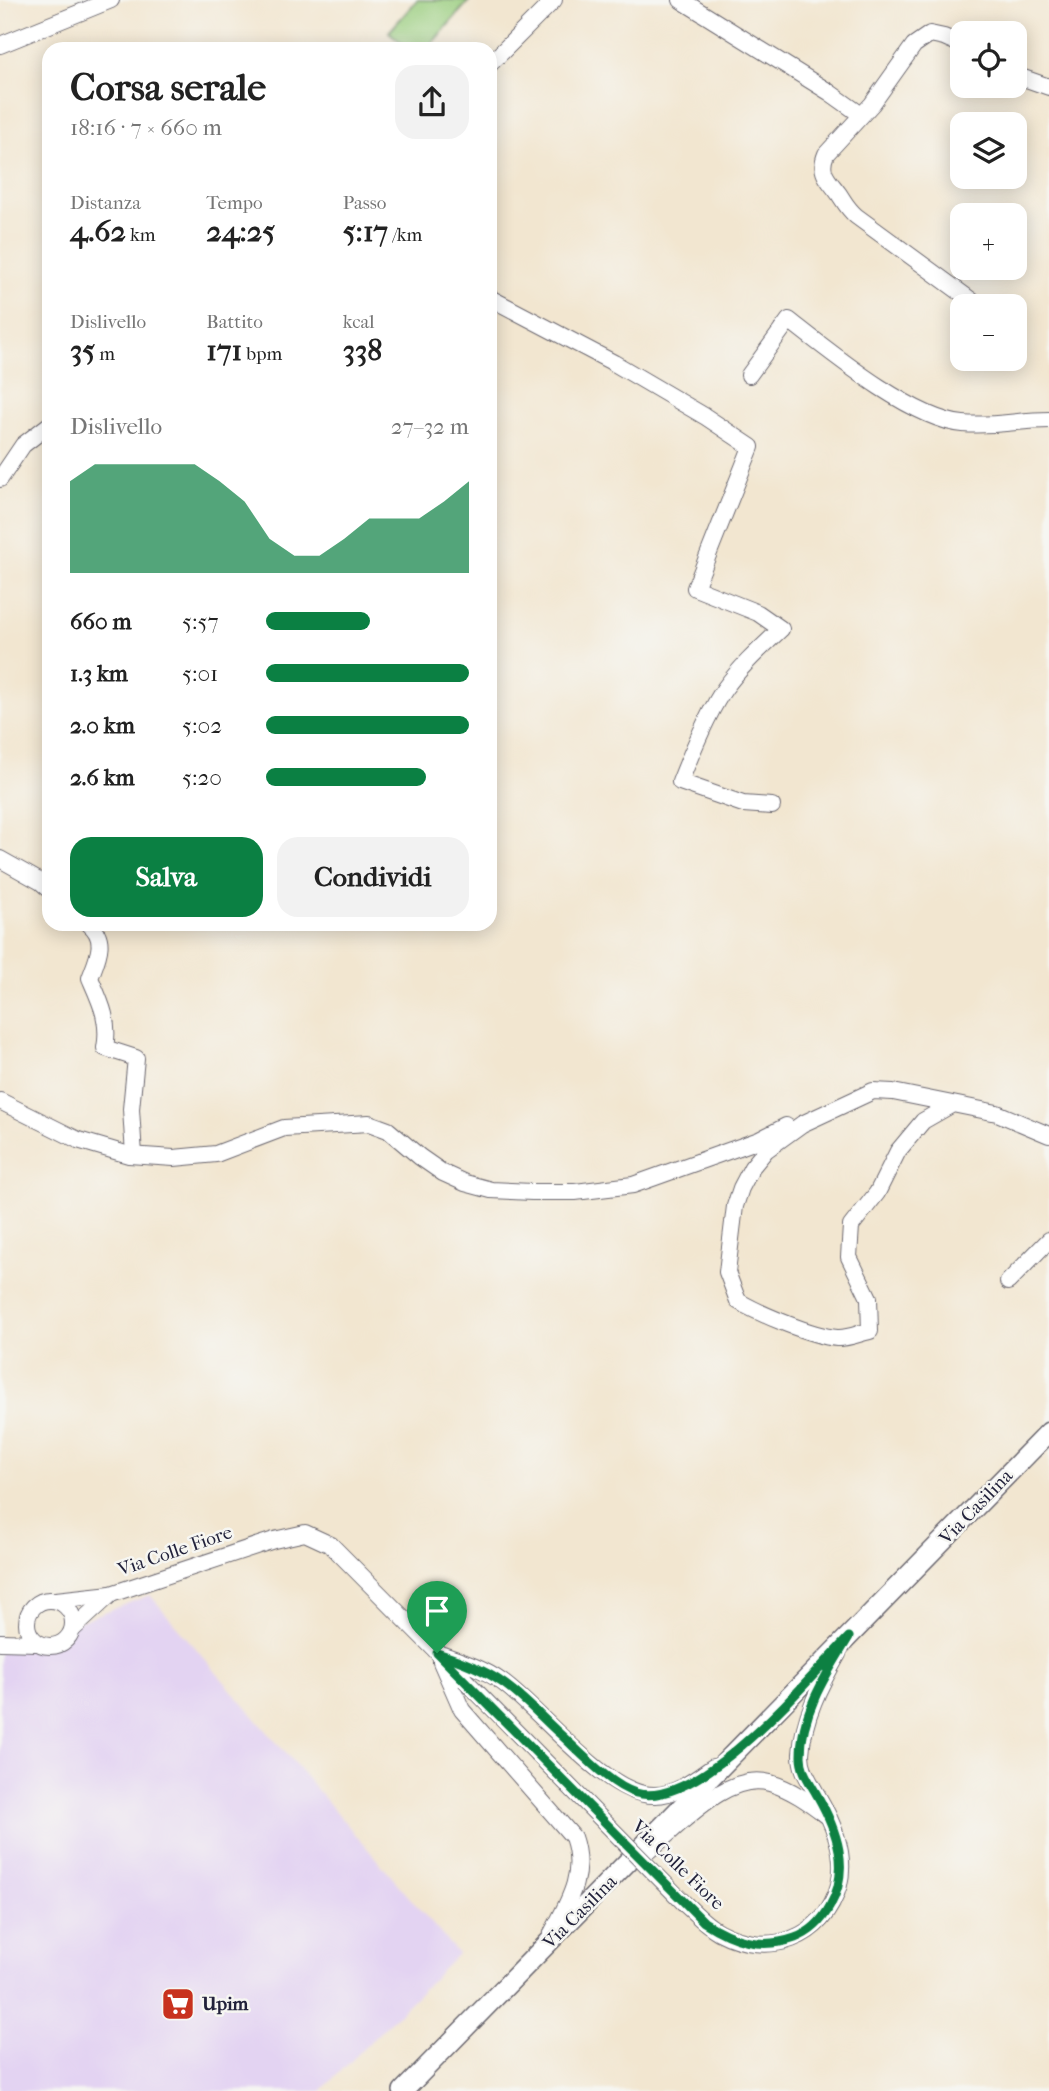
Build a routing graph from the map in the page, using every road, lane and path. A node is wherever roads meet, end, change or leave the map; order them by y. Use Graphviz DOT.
graph roads {
  1 [pos="111,0"];
  2 [pos="554,0"];
  3 [pos="681,0"];
  4 [pos="950,40"];
  5 [pos="0,45"];
  6 [pos="497,57"];
  7 [pos="1027,79"];
  8 [pos="1049,87"];
  9 [pos="860,114"];
  10 [pos="963,294"];
  11 [pos="497,302"];
  12 [pos="749,375"];
  13 [pos="1049,420"];
  14 [pos="42,430"];
  15 [pos="0,479"];
  16 [pos="772,806"];
  17 [pos="0,859"];
  18 [pos="42,883"];
  19 [pos="94,931"];
  20 [pos="0,1101"];
  21 [pos="951,1105"];
  22 [pos="812,1119"];
  23 [pos="1049,1135"];
  24 [pos="134,1155"];
  25 [pos="1049,1240"];
  26 [pos="1008,1282"];
  27 [pos="1049,1432"];
  28 [pos="111,1594"];
  29 [pos="55,1600"];
  30 [pos="27,1617"];
  31 [pos="73,1629"];
  32 [pos="0,1636"];
  33 [pos="849,1637"];
  34 [pos="0,1642"];
  35 [pos="37,1643"];
  36 [pos="437,1653"];
  37 [pos="738,1750"];
  38 [pos="828,1816"];
  39 [pos="617,1874"];
  40 [pos="542,1950"];
  41 [pos="403,2091"];
  1 -- 5 [label="street"];
  2 -- 6 [label="street"];
  3 -- 9 [label="street"];
  4 -- 9 [label="street"];
  7 -- 8 [label="street"];
  9 -- 10 [label="street"];
  11 -- 16 [label="street"];
  12 -- 13 [label="street"];
  14 -- 15 [label="street"];
  17 -- 18 [label="street"];
  19 -- 24 [label="street"];
  20 -- 24 [label="street"];
  21 -- 22 [label="street"];
  21 -- 22 [label="street"];
  21 -- 23 [label="street"];
  22 -- 24 [label="street"];
  25 -- 26 [label="street"];
  27 -- 33 [label="main road, Via Casilina"];
  28 -- 29 [label="street, Via Colle Fiore"];
  28 -- 31 [label="street, Via Colle Fiore"];
  28 -- 36 [label="street, Via Colle Fiore"];
  29 -- 30 [label="street"];
  29 -- 31 [label="street"];
  30 -- 32 [label="street"];
  30 -- 35 [label="street"];
  31 -- 35 [label="street"];
  33 -- 37 [label="main road, Via Casilina"];
  33 -- 38 [label="street, Via Colle Fiore"];
  34 -- 35 [label="street"];
  36 -- 37 [label="street"];
  36 -- 38 [label="street, Via Colle Fiore, bridge"];
  36 -- 40 [label="street"];
  37 -- 39 [label="main road, Via Casilina"];
  38 -- 39 [label="street"];
  39 -- 40 [label="main road, Via Casilina"];
  40 -- 41 [label="main road, Via Casilina"];
}
